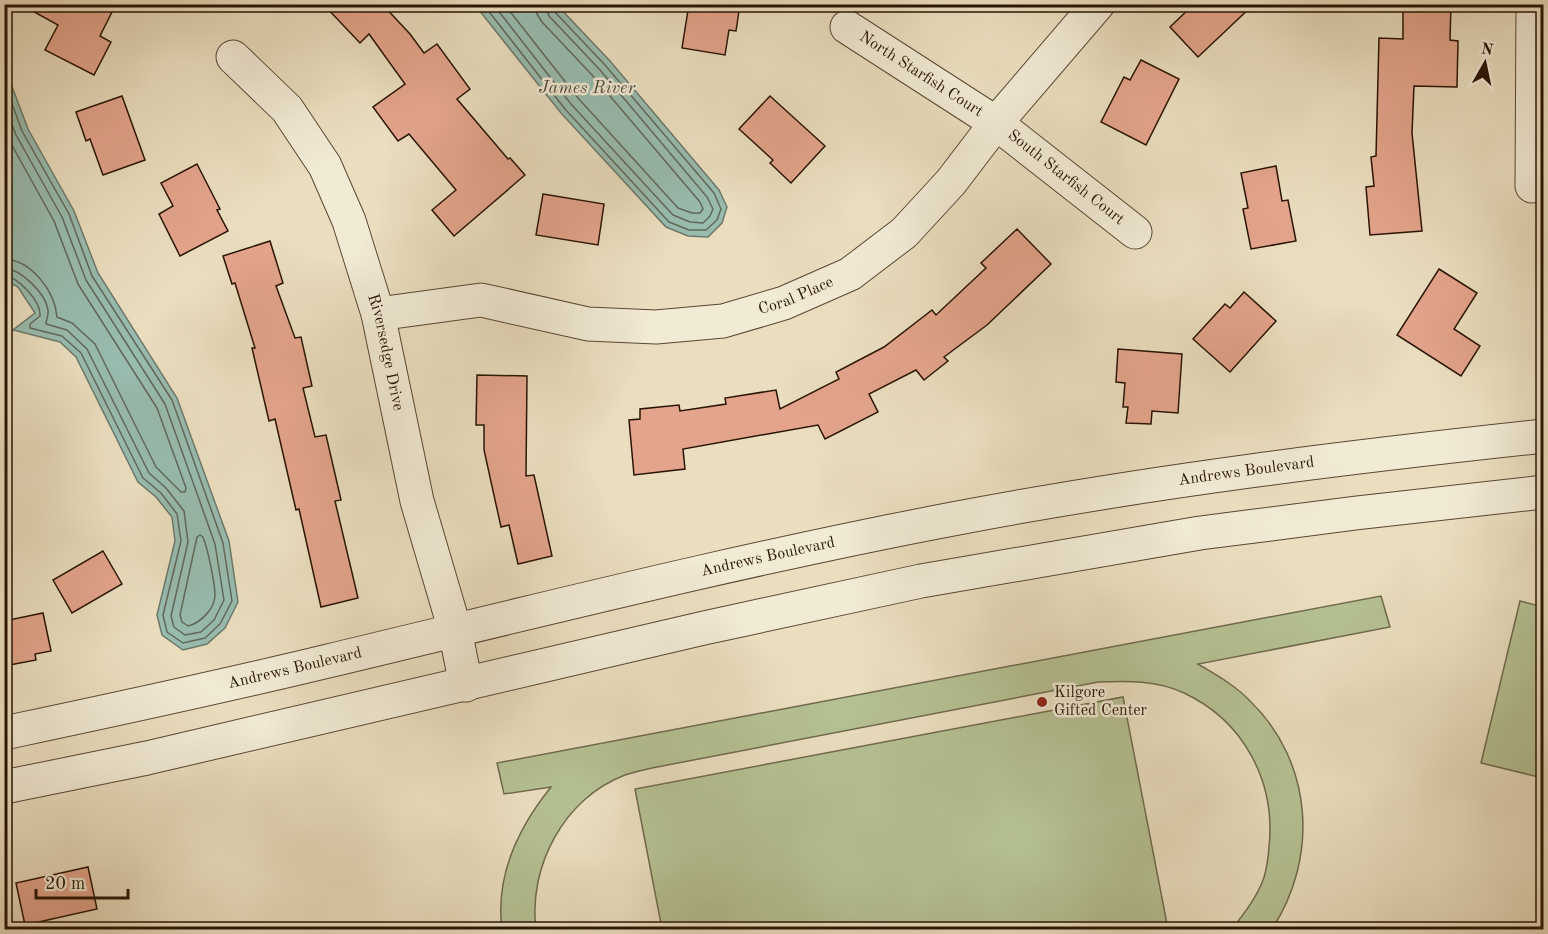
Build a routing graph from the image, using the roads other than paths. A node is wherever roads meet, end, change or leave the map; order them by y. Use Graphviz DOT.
graph roads {
  1 [pos="1098,4"];
  2 [pos="1533,4"];
  3 [pos="848,27"];
  4 [pos="233,57"];
  5 [pos="996,123"];
  6 [pos="1532,186"];
  7 [pos="1135,232"];
  8 [pos="378,314"];
  9 [pos="1544,436"];
  10 [pos="1544,492"];
  11 [pos="454,630"];
  12 [pos="466,685"];
  13 [pos="4,733"];
  14 [pos="4,787"];
  1 -- 5 [label="street, Coral Place"];
  2 -- 6 [label="street"];
  3 -- 5 [label="street, North Starfish Court"];
  4 -- 8 [label="street, Riversedge Drive"];
  5 -- 7 [label="street, South Starfish Court"];
  5 -- 8 [label="street, Coral Place"];
  8 -- 11 [label="street, Riversedge Drive"];
  9 -- 11 [label="street, Andrews Boulevard"];
  10 -- 12 [label="street"];
  11 -- 12 [label="street, Riversedge Drive"];
  11 -- 13 [label="street, Andrews Boulevard"];
  12 -- 14 [label="street"];
}
